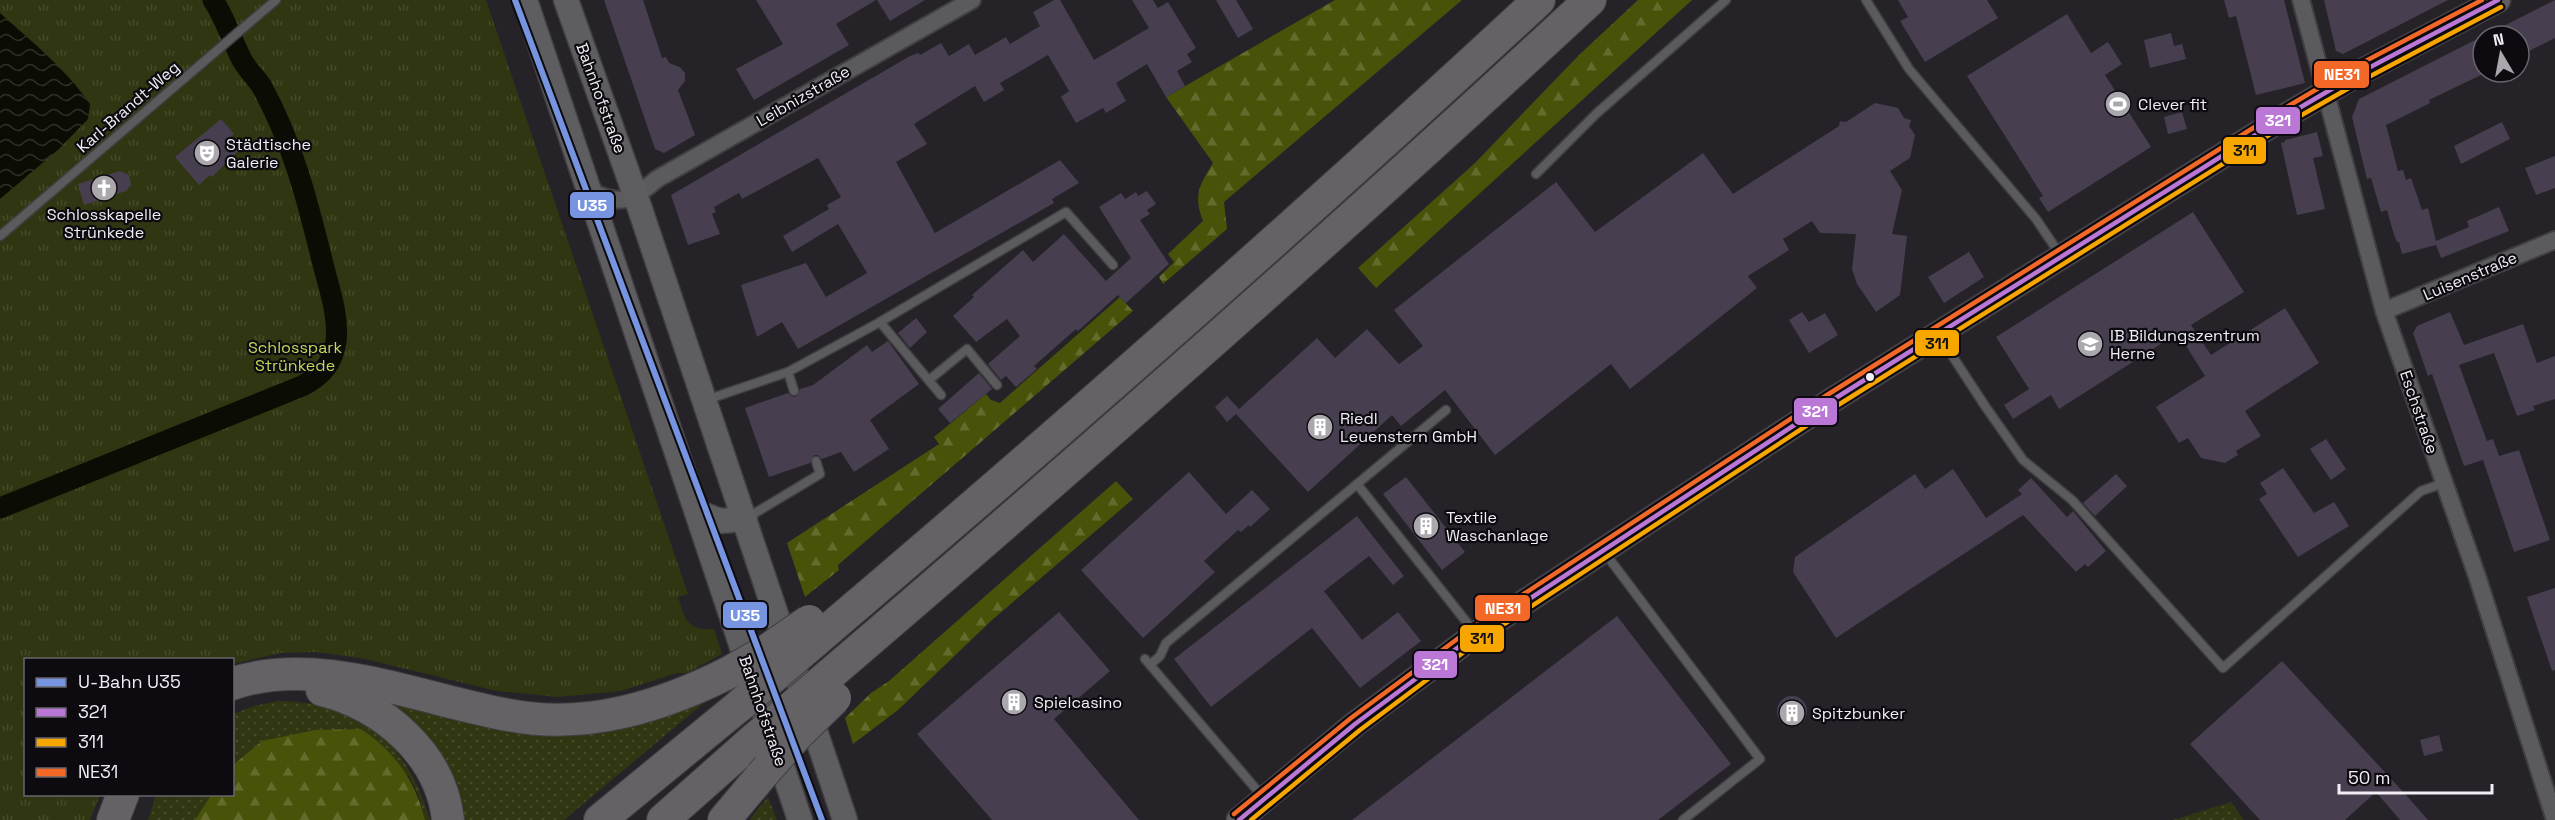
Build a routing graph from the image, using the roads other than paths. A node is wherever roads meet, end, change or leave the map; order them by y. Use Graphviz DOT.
graph roads {
  1 [pos="276,0"];
  2 [pos="525,0"];
  3 [pos="566,0"];
  4 [pos="972,0"];
  5 [pos="1539,0"];
  6 [pos="1590,0"];
  7 [pos="1726,0"];
  8 [pos="1866,0"];
  9 [pos="2301,0"];
  10 [pos="2498,0"];
  11 [pos="2325,92"];
  12 [pos="1536,174"];
  13 [pos="590,191"];
  14 [pos="636,197"];
  15 [pos="0,236"];
  16 [pos="2555,240"];
  17 [pos="2061,256"];
  18 [pos="1113,265"];
  19 [pos="2384,311"];
  20 [pos="880,322"];
  21 [pos="1938,334"];
  22 [pos="788,372"];
  23 [pos="929,381"];
  24 [pos="997,385"];
  25 [pos="794,391"];
  26 [pos="941,395"];
  27 [pos="705,400"];
  28 [pos="1446,410"];
  29 [pos="816,461"];
  30 [pos="2444,483"];
  31 [pos="1358,484"];
  32 [pos="697,512"];
  33 [pos="745,519"];
  34 [pos="1603,550"];
  35 [pos="812,631"];
  36 [pos="1476,634"];
  37 [pos="234,683"];
  38 [pos="831,688"];
  39 [pos="234,698"];
  40 [pos="123,796"];
  41 [pos="141,796"];
  42 [pos="1264,799"];
  43 [pos="113,820"];
  44 [pos="134,820"];
  45 [pos="448,820"];
  46 [pos="600,820"];
  47 [pos="663,820"];
  48 [pos="724,820"];
  49 [pos="800,820"];
  50 [pos="845,820"];
  51 [pos="1239,820"];
  52 [pos="1683,820"];
  53 [pos="2555,820"];
  1 -- 15 [label="lane, Karl-Brandt-Weg"];
  2 -- 13 [label="street, Bahnhofstraße"];
  3 -- 14 [label="street, Bahnhofstraße"];
  4 -- 14 [label="street, Leibnizstraße"];
  5 -- 35 [label="highway"];
  6 -- 38 [label="highway"];
  7 -- 12 [label="lane"];
  8 -- 17 [label="lane"];
  9 -- 11 [label="street, Eschstraße"];
  10 -- 11 [label="street"];
  11 -- 17 [label="street"];
  11 -- 19 [label="street, Eschstraße"];
  13 -- 14 [label="street"];
  13 -- 32 [label="street, Bahnhofstraße"];
  14 -- 27 [label="street, Bahnhofstraße"];
  16 -- 19 [label="street, Luisenstraße"];
  17 -- 21 [label="street"];
  18 -- 20 [label="lane"];
  19 -- 30 [label="street, Eschstraße"];
  20 -- 22 [label="lane"];
  20 -- 23 [label="lane"];
  21 -- 30 [label="lane"];
  21 -- 34 [label="street"];
  22 -- 25 [label="lane"];
  22 -- 27 [label="lane"];
  23 -- 24 [label="lane"];
  23 -- 26 [label="lane"];
  27 -- 33 [label="street, Bahnhofstraße"];
  28 -- 31 [label="lane"];
  29 -- 33 [label="lane"];
  30 -- 53 [label="street, Eschstraße"];
  31 -- 36 [label="lane"];
  31 -- 42 [label="lane"];
  32 -- 33 [label="street"];
  32 -- 49 [label="street, Bahnhofstraße"];
  33 -- 50 [label="street, Bahnhofstraße"];
  34 -- 36 [label="street"];
  34 -- 52 [label="lane"];
  35 -- 37 [label="highway, bridge"];
  35 -- 46 [label="highway, bridge"];
  36 -- 42 [label="street"];
  38 -- 47 [label="highway, bridge"];
  38 -- 48 [label="highway, bridge"];
  39 -- 45 [label="highway"];
  40 -- 43 [label="highway"];
  41 -- 44 [label="highway"];
  42 -- 51 [label="street"];
}
